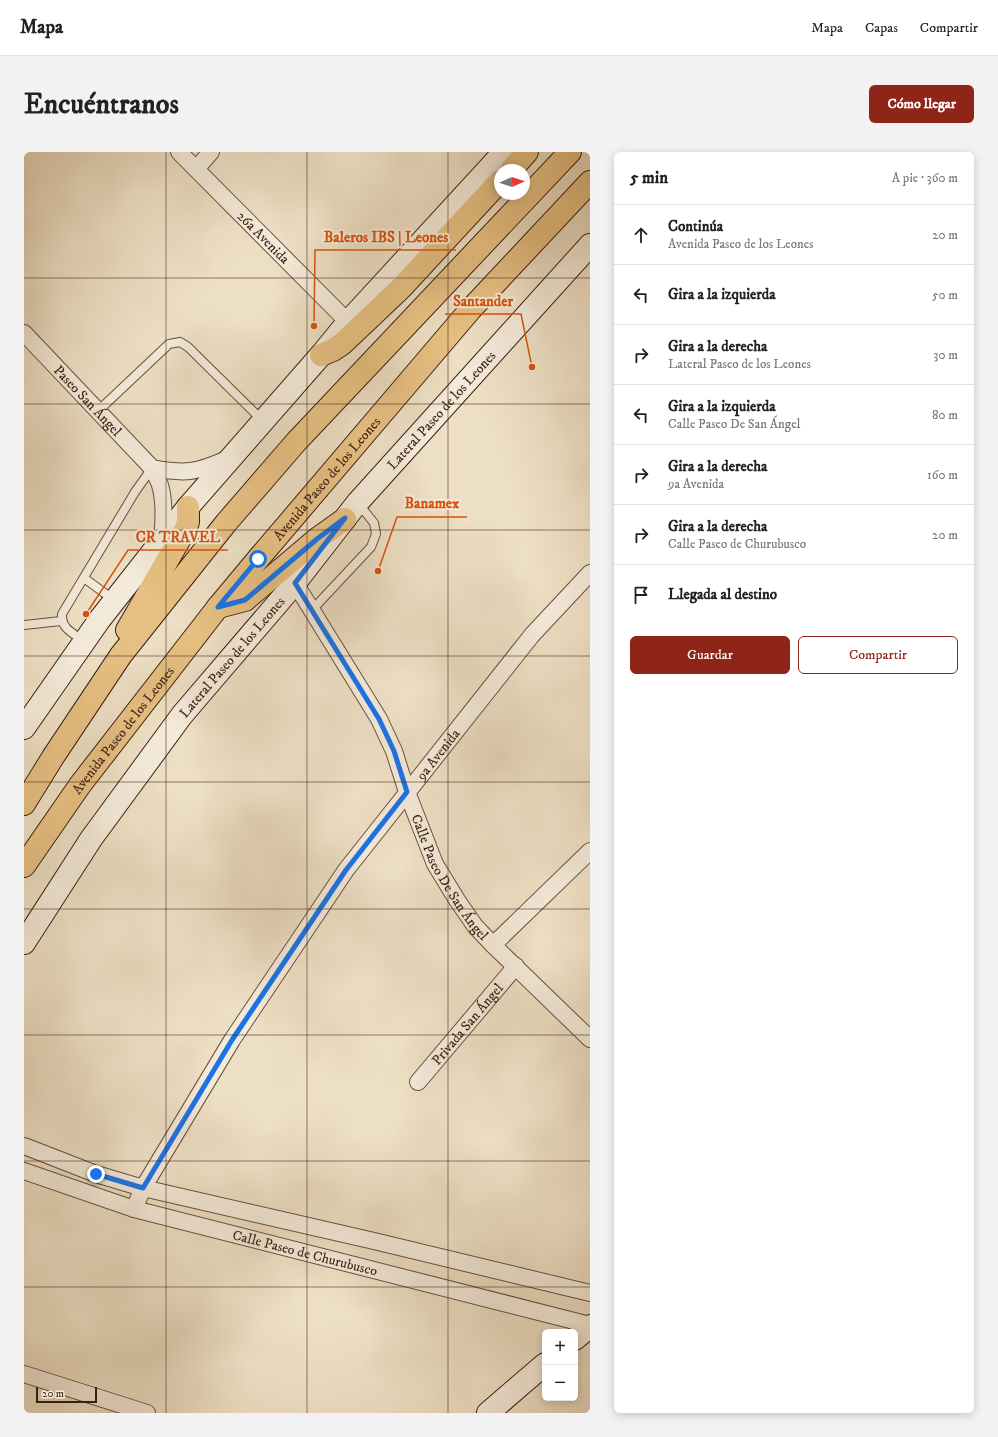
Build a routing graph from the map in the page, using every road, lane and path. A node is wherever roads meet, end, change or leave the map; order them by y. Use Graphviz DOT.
graph roads {
  1 [pos="179,152"];
  2 [pos="211,152"];
  3 [pos="504,152"];
  4 [pos="527,152"];
  5 [pos="570,152"];
  6 [pos="516,164"];
  7 [pos="196,170"];
  8 [pos="590,182"];
  9 [pos="494,187"];
  10 [pos="590,244"];
  11 [pos="348,322"];
  12 [pos="24,333"];
  13 [pos="321,355"];
  14 [pos="98,411"];
  15 [pos="263,421"];
  16 [pos="230,458"];
  17 [pos="152,468"];
  18 [pos="188,507"];
  19 [pos="352,510"];
  20 [pos="162,538"];
  21 [pos="590,574"];
  22 [pos="84,578"];
  23 [pos="295,583"];
  24 [pos="114,600"];
  25 [pos="218,607"];
  26 [pos="312,610"];
  27 [pos="62,621"];
  28 [pos="24,625"];
  29 [pos="84,642"];
  30 [pos="121,655"];
  31 [pos="24,728"];
  32 [pos="407,792"];
  33 [pos="24,804"];
  34 [pos="590,851"];
  35 [pos="24,866"];
  36 [pos="24,943"];
  37 [pos="493,945"];
  38 [pos="516,966"];
  39 [pos="589,1040"];
  40 [pos="418,1082"];
  41 [pos="24,1146"];
  42 [pos="24,1171"];
  43 [pos="143,1188"];
  44 [pos="134,1209"];
  45 [pos="590,1293"];
  46 [pos="590,1325"];
  47 [pos="578,1336"];
  48 [pos="544,1365"];
  49 [pos="24,1374"];
  50 [pos="147,1413"];
  51 [pos="488,1413"];
  1 -- 7 [label="street, 26a Avenida"];
  2 -- 7 [label="street"];
  3 -- 11 [label="street"];
  4 -- 6 [label="main road"];
  5 -- 30 [label="main road"];
  7 -- 11 [label="street, 26a Avenida"];
  8 -- 25 [label="main road, Avenida Paseo de los Leones"];
  9 -- 13 [label="main road"];
  10 -- 19 [label="street, Lateral Paseo de los Leones"];
  11 -- 13 [label="street"];
  12 -- 14 [label="street, Paseo San Ángel"];
  13 -- 15 [label="street"];
  14 -- 15 [label="lane"];
  14 -- 17 [label="street, Paseo San Ángel"];
  15 -- 16 [label="street"];
  16 -- 17 [label="street"];
  16 -- 18 [label="street"];
  17 -- 20 [label="street, Paseo San Ángel"];
  17 -- 22 [label="lane"];
  18 -- 20 [label="street"];
  18 -- 30 [label="main road"];
  19 -- 23 [label="street, Lateral Paseo de los Leones"];
  19 -- 25 [label="main road"];
  19 -- 26 [label="lane"];
  20 -- 24 [label="street"];
  21 -- 32 [label="street, 9a Avenida"];
  22 -- 24 [label="lane"];
  22 -- 27 [label="lane"];
  23 -- 26 [label="street, Calle Paseo De San Ángel"];
  23 -- 36 [label="street, Lateral Paseo de los Leones"];
  24 -- 29 [label="street"];
  25 -- 35 [label="main road, Avenida Paseo de los Leones"];
  26 -- 32 [label="street, Calle Paseo De San Ángel"];
  27 -- 28 [label="lane"];
  27 -- 29 [label="lane"];
  29 -- 31 [label="street"];
  30 -- 33 [label="main road"];
  32 -- 37 [label="street, Calle Paseo De San Ángel"];
  32 -- 43 [label="street, 9a Avenida"];
  34 -- 37 [label="street"];
  37 -- 38 [label="street, Calle Paseo De San Ángel"];
  38 -- 39 [label="street, Calle Paseo De San Ángel"];
  38 -- 40 [label="street, Privada San Ángel"];
  41 -- 43 [label="street, Calle Paseo de Churubusco"];
  42 -- 44 [label="street, Calle Paseo de Churubusco"];
  43 -- 44 [label="street, 9a Avenida"];
  43 -- 45 [label="street, Calle Paseo de Churubusco"];
  44 -- 46 [label="street, Calle Paseo de Churubusco"];
  46 -- 47 [label="street"];
  48 -- 51 [label="street"];
  49 -- 50 [label="street"];
}
